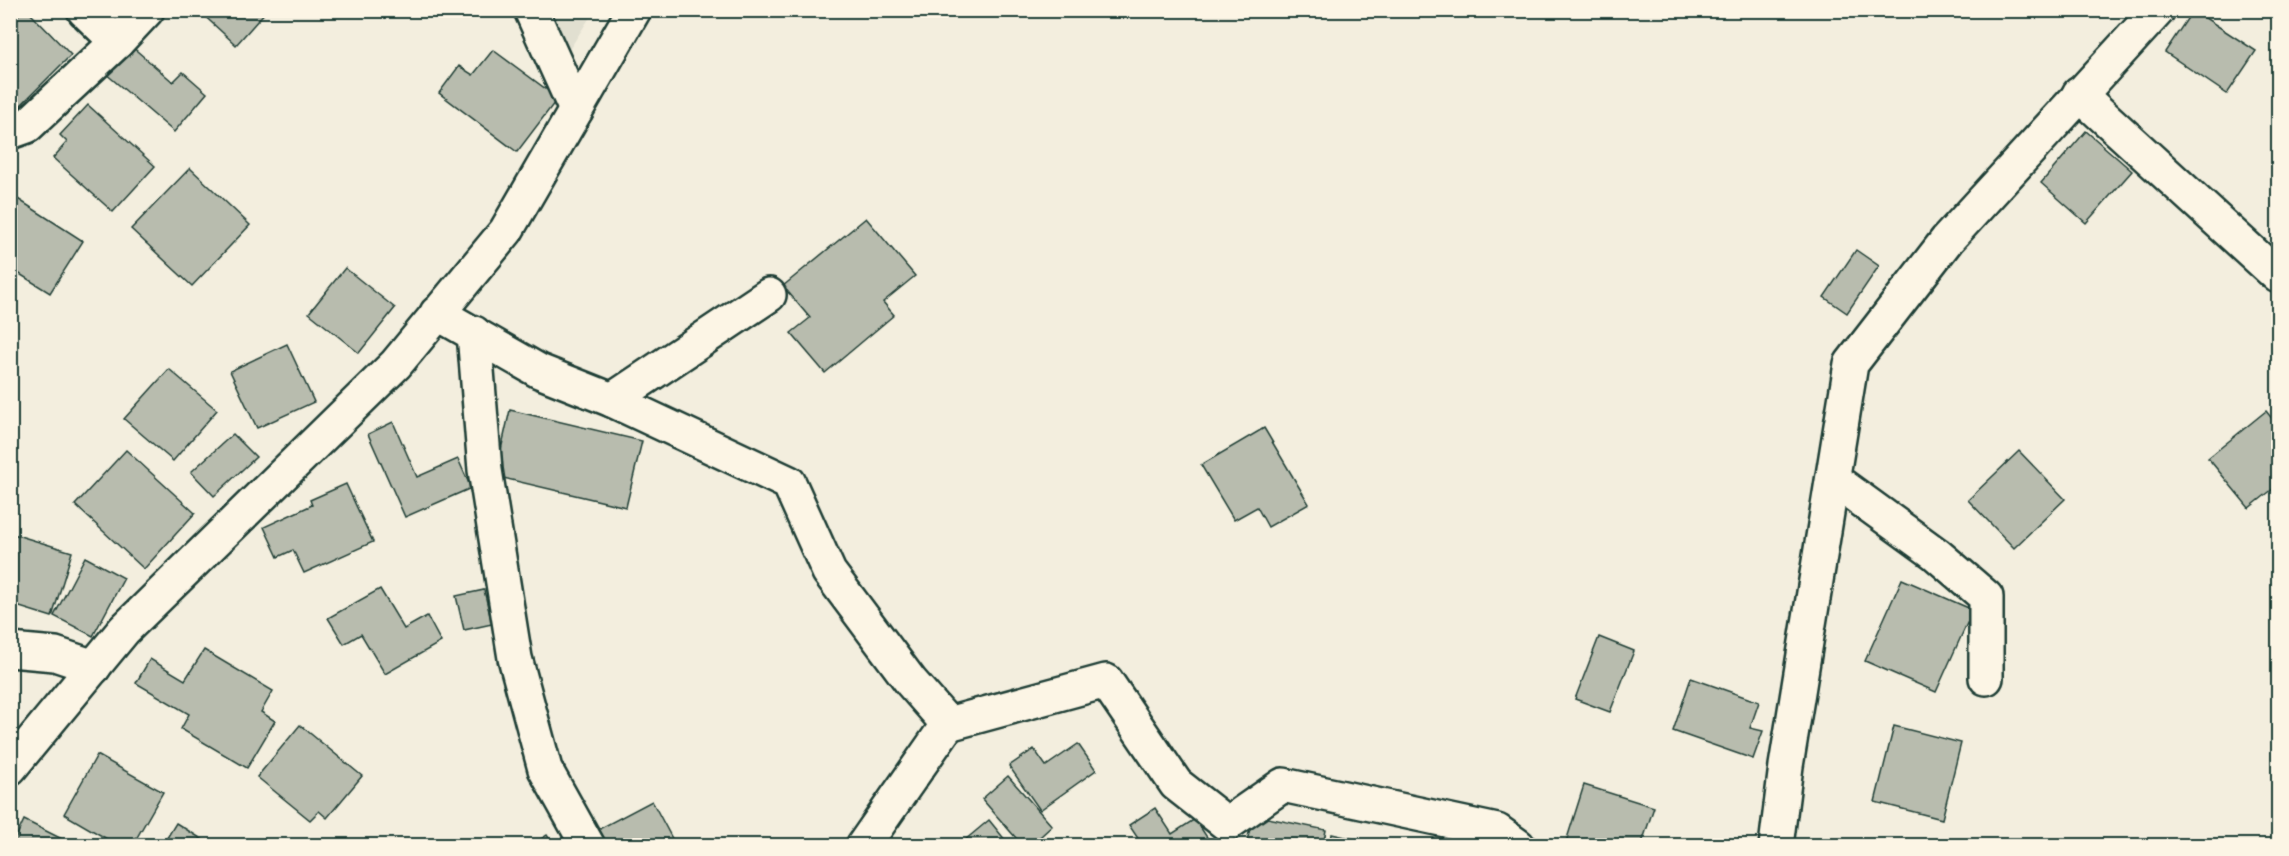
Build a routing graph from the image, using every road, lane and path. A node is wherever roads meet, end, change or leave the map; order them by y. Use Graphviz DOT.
graph roads {
  1 [pos="84,10"];
  2 [pos="147,10"];
  3 [pos="531,10"];
  4 [pos="634,10"];
  5 [pos="2158,10"];
  6 [pos="117,42"];
  7 [pos="2079,94"];
  8 [pos="576,110"];
  9 [pos="10,132"];
  10 [pos="2278,276"];
  11 [pos="769,295"];
  12 [pos="437,313"];
  13 [pos="474,333"];
  14 [pos="612,400"];
  15 [pos="1833,479"];
  16 [pos="10,650"];
  17 [pos="94,667"];
  18 [pos="1986,678"];
  19 [pos="948,724"];
  20 [pos="10,768"];
  21 [pos="588,846"];
  22 [pos="863,846"];
  23 [pos="1518,846"];
  24 [pos="1776,846"];
  1 -- 6 [label="street"];
  2 -- 6 [label="street"];
  3 -- 8 [label="street"];
  4 -- 8 [label="street"];
  5 -- 7 [label="street"];
  6 -- 9 [label="street"];
  7 -- 10 [label="street"];
  7 -- 15 [label="street"];
  8 -- 12 [label="street"];
  11 -- 14 [label="street"];
  12 -- 13 [label="street"];
  12 -- 17 [label="street"];
  13 -- 14 [label="street"];
  13 -- 21 [label="street"];
  14 -- 19 [label="street"];
  15 -- 18 [label="street"];
  15 -- 24 [label="street"];
  16 -- 17 [label="street"];
  17 -- 20 [label="street"];
  19 -- 22 [label="street"];
  19 -- 23 [label="street"];
}
